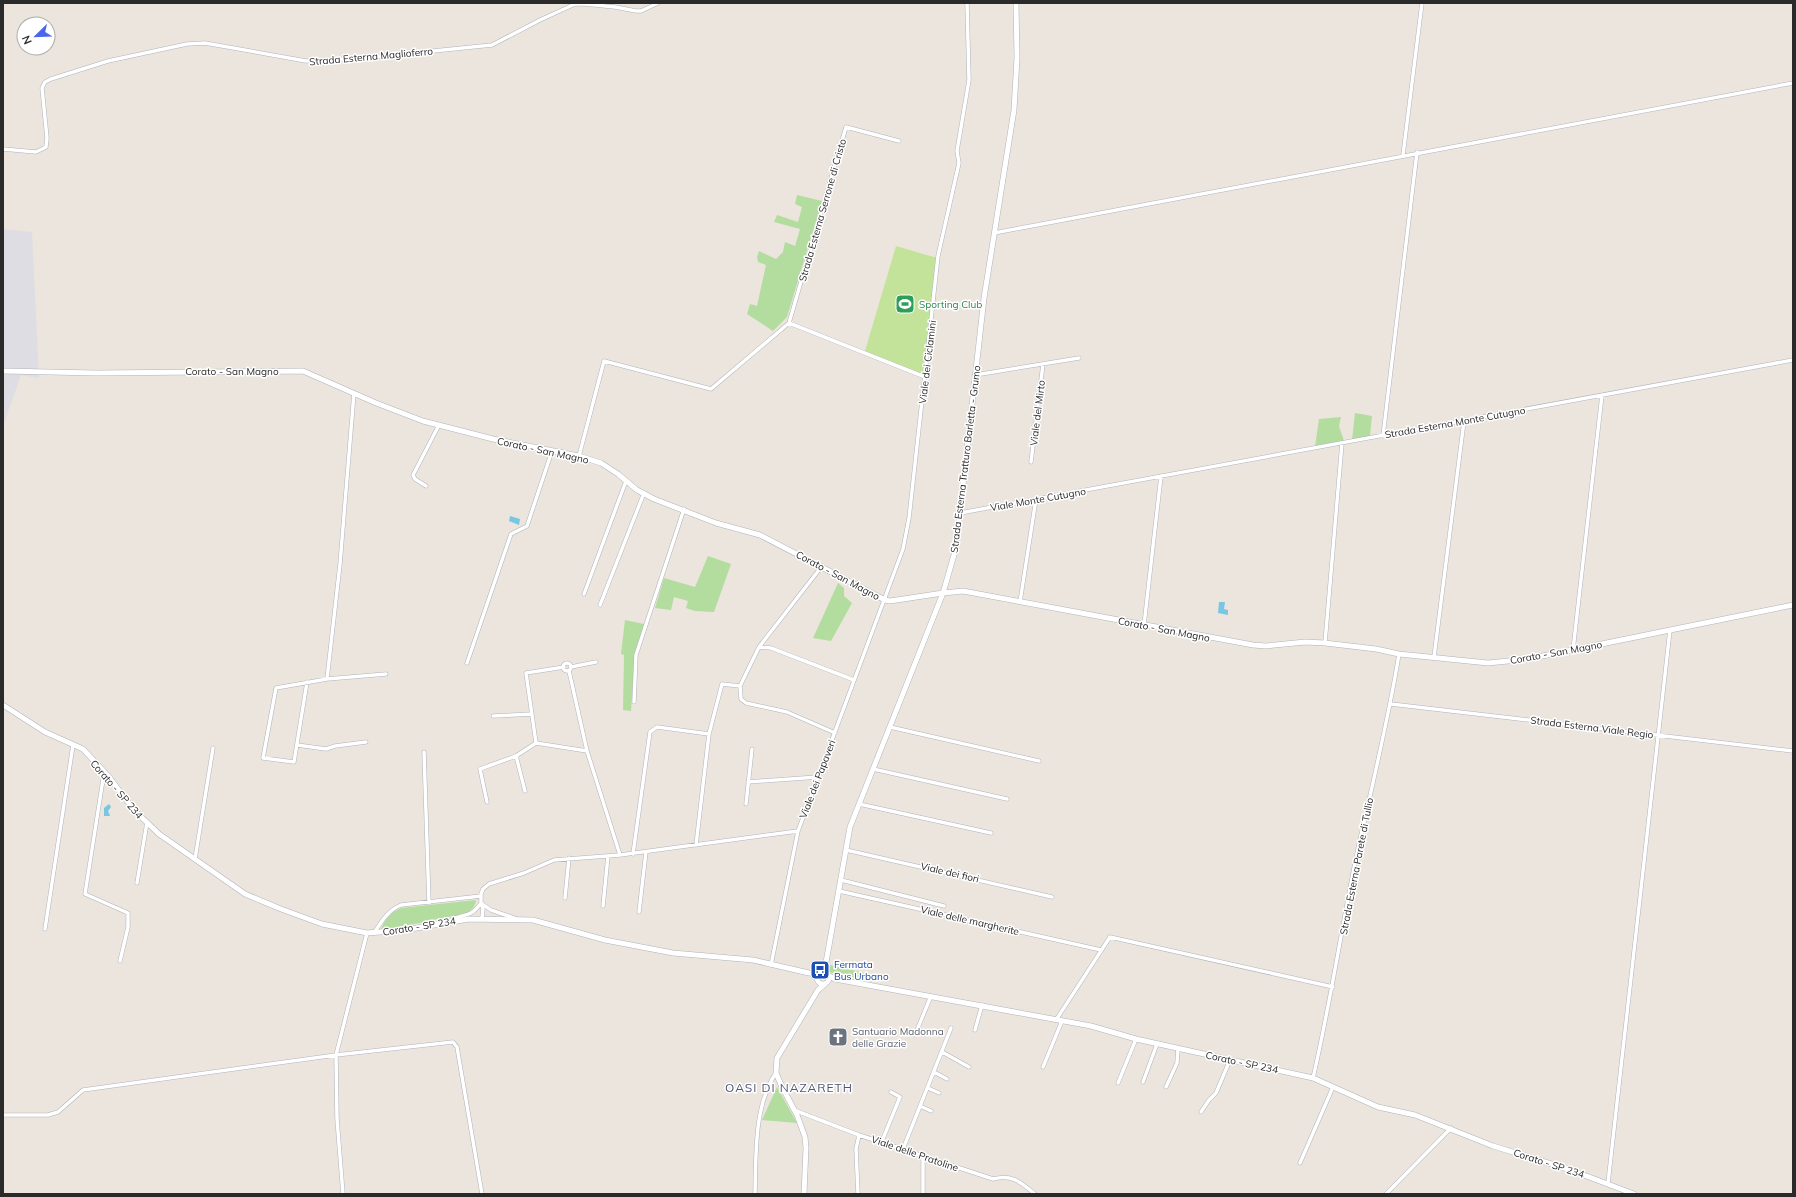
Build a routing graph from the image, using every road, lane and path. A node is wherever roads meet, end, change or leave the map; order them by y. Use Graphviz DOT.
graph roads {
  1 [pos="658,3"];
  2 [pos="967,3"];
  3 [pos="1016,3"];
  4 [pos="1422,3"];
  5 [pos="1793,83"];
  6 [pos="899,141"];
  7 [pos="3,149"];
  8 [pos="1417,152"];
  9 [pos="1403,155"];
  10 [pos="994,233"];
  11 [pos="789,323"];
  12 [pos="1079,358"];
  13 [pos="1793,360"];
  14 [pos="1043,364"];
  15 [pos="3,371"];
  16 [pos="975,375"];
  17 [pos="926,377"];
  18 [pos="354,393"];
  19 [pos="1602,395"];
  20 [pos="1464,421"];
  21 [pos="439,425"];
  22 [pos="1383,436"];
  23 [pos="1342,443"];
  24 [pos="552,451"];
  25 [pos="579,456"];
  26 [pos="1031,462"];
  27 [pos="1161,476"];
  28 [pos="626,481"];
  29 [pos="1116,484"];
  30 [pos="426,486"];
  31 [pos="644,493"];
  32 [pos="1036,498"];
  33 [pos="684,509"];
  34 [pos="960,513"];
  35 [pos="822,566"];
  36 [pos="943,593"];
  37 [pos="584,594"];
  38 [pos="885,600"];
  39 [pos="1020,602"];
  40 [pos="600,605"];
  41 [pos="1793,605"];
  42 [pos="1144,625"];
  43 [pos="1670,630"];
  44 [pos="1325,643"];
  45 [pos="759,647"];
  46 [pos="1573,650"];
  47 [pos="1399,654"];
  48 [pos="1434,657"];
  49 [pos="596,662"];
  50 [pos="467,663"];
  51 [pos="564,667"];
  52 [pos="571,667"];
  53 [pos="569,671"];
  54 [pos="386,674"];
  55 [pos="326,679"];
  56 [pos="854,680"];
  57 [pos="307,682"];
  58 [pos="740,686"];
  59 [pos="634,702"];
  60 [pos="1391,704"];
  61 [pos="3,705"];
  62 [pos="532,714"];
  63 [pos="493,716"];
  64 [pos="890,727"];
  65 [pos="835,733"];
  66 [pos="709,734"];
  67 [pos="1660,735"];
  68 [pos="366,742"];
  69 [pos="536,743"];
  70 [pos="73,745"];
  71 [pos="297,745"];
  72 [pos="213,748"];
  73 [pos="752,749"];
  74 [pos="587,751"];
  75 [pos="1793,751"];
  76 [pos="424,752"];
  77 [pos="516,756"];
  78 [pos="1039,761"];
  79 [pos="873,769"];
  80 [pos="104,772"];
  81 [pos="818,777"];
  82 [pos="748,782"];
  83 [pos="526,791"];
  84 [pos="1007,799"];
  85 [pos="487,802"];
  86 [pos="746,804"];
  87 [pos="860,804"];
  88 [pos="146,822"];
  89 [pos="798,830"];
  90 [pos="991,833"];
  91 [pos="696,845"];
  92 [pos="846,850"];
  93 [pos="646,852"];
  94 [pos="633,854"];
  95 [pos="620,855"];
  96 [pos="608,856"];
  97 [pos="569,858"];
  98 [pos="195,860"];
  99 [pos="841,880"];
  100 [pos="138,884"];
  101 [pos="839,891"];
  102 [pos="481,896"];
  103 [pos="1052,897"];
  104 [pos="565,898"];
  105 [pos="429,903"];
  106 [pos="481,903"];
  107 [pos="603,906"];
  108 [pos="944,906"];
  109 [pos="639,912"];
  110 [pos="482,918"];
  111 [pos="515,919"];
  112 [pos="448,922"];
  113 [pos="45,929"];
  114 [pos="367,933"];
  115 [pos="374,933"];
  116 [pos="1100,950"];
  117 [pos="120,961"];
  118 [pos="771,964"];
  119 [pos="809,973"];
  120 [pos="825,976"];
  121 [pos="818,981"];
  122 [pos="1332,987"];
  123 [pos="818,990"];
  124 [pos="931,996"];
  125 [pos="982,1006"];
  126 [pos="1056,1020"];
  127 [pos="1062,1021"];
  128 [pos="951,1028"];
  129 [pos="975,1030"];
  130 [pos="915,1035"];
  131 [pos="1136,1039"];
  132 [pos="1157,1044"];
  133 [pos="1178,1048"];
  134 [pos="942,1052"];
  135 [pos="336,1055"];
  136 [pos="1230,1060"];
  137 [pos="969,1067"];
  138 [pos="1043,1067"];
  139 [pos="934,1072"];
  140 [pos="776,1073"];
  141 [pos="1313,1078"];
  142 [pos="947,1079"];
  143 [pos="1143,1082"];
  144 [pos="1118,1083"];
  145 [pos="1166,1087"];
  146 [pos="1333,1087"];
  147 [pos="928,1088"];
  148 [pos="891,1092"];
  149 [pos="939,1093"];
  150 [pos="920,1106"];
  151 [pos="794,1110"];
  152 [pos="931,1111"];
  153 [pos="1201,1112"];
  154 [pos="3,1115"];
  155 [pos="1451,1128"];
  156 [pos="859,1135"];
  157 [pos="882,1141"];
  158 [pos="903,1149"];
  159 [pos="923,1156"];
  160 [pos="1300,1163"];
  161 [pos="1608,1183"];
  162 [pos="1622,1192"];
  163 [pos="343,1194"];
  164 [pos="482,1194"];
  165 [pos="755,1194"];
  166 [pos="804,1194"];
  167 [pos="858,1194"];
  168 [pos="923,1194"];
  169 [pos="1035,1194"];
  170 [pos="1386,1194"];
  171 [pos="1634,1194"];
  1 -- 7 [label="street, Strada Esterna Maglioferro"];
  2 -- 17 [label="street, Viale dei Ciclamini"];
  3 -- 10 [label="main road, Strada Esterna Tratturo Barletta - Grumo"];
  4 -- 9 [label="street"];
  5 -- 8 [label="street"];
  6 -- 11 [label="street, Strada Esterna Serrone di Cristo"];
  8 -- 9 [label="street"];
  8 -- 22 [label="street"];
  9 -- 10 [label="street"];
  10 -- 16 [label="main road, Strada Esterna Tratturo Barletta - Grumo"];
  11 -- 17 [label="street"];
  11 -- 25 [label="street"];
  12 -- 14 [label="street"];
  13 -- 19 [label="street, Strada Esterna Monte Cutugno"];
  14 -- 16 [label="street"];
  14 -- 26 [label="street, Viale del Mirto"];
  15 -- 18 [label="main road, Corato - San Magno"];
  16 -- 34 [label="main road, Strada Esterna Tratturo Barletta - Grumo"];
  17 -- 38 [label="street, Viale dei Ciclamini"];
  18 -- 21 [label="main road, Corato - San Magno"];
  18 -- 55 [label="street"];
  19 -- 20 [label="street, Strada Esterna Monte Cutugno"];
  19 -- 46 [label="street"];
  20 -- 22 [label="street, Strada Esterna Monte Cutugno"];
  20 -- 48 [label="street"];
  21 -- 24 [label="main road, Corato - San Magno"];
  21 -- 30 [label="street"];
  22 -- 23 [label="street, Strada Esterna Monte Cutugno"];
  23 -- 27 [label="street, Strada Esterna Monte Cutugno"];
  23 -- 44 [label="street"];
  24 -- 25 [label="main road, Corato - San Magno"];
  24 -- 50 [label="street"];
  25 -- 28 [label="main road, Corato - San Magno"];
  27 -- 29 [label="street, Strada Esterna Monte Cutugno"];
  27 -- 42 [label="street"];
  28 -- 31 [label="main road, Corato - San Magno"];
  28 -- 37 [label="street"];
  29 -- 32 [label="street, Viale Monte Cutugno"];
  31 -- 33 [label="main road, Corato - San Magno"];
  31 -- 40 [label="street"];
  32 -- 34 [label="street, Viale Monte Cutugno"];
  32 -- 39 [label="street"];
  33 -- 35 [label="main road, Corato - San Magno"];
  33 -- 59 [label="street"];
  34 -- 36 [label="main road, Strada Esterna Tratturo Barletta - Grumo"];
  35 -- 38 [label="main road, Corato - San Magno"];
  35 -- 45 [label="street"];
  36 -- 38 [label="main road, Corato - San Magno"];
  36 -- 39 [label="main road, Corato - San Magno"];
  36 -- 64 [label="main road, Strada Esterna Tratturo Barletta - Grumo"];
  38 -- 56 [label="street, Viale dei Papaveri"];
  39 -- 42 [label="main road, Corato - San Magno"];
  41 -- 43 [label="main road, Corato - San Magno"];
  42 -- 44 [label="main road, Corato - San Magno"];
  43 -- 46 [label="main road, Corato - San Magno"];
  43 -- 67 [label="street"];
  44 -- 47 [label="main road, Corato - San Magno"];
  45 -- 56 [label="street"];
  45 -- 58 [label="street"];
  46 -- 48 [label="main road, Corato - San Magno"];
  47 -- 48 [label="main road, Corato - San Magno"];
  47 -- 60 [label="street, Strada Esterna Parete di Tullio"];
  49 -- 52 [label="street"];
  51 -- 52 [label="street"];
  51 -- 53 [label="street"];
  51 -- 62 [label="street"];
  52 -- 53 [label="street"];
  53 -- 74 [label="street"];
  54 -- 55 [label="street"];
  55 -- 57 [label="street"];
  56 -- 65 [label="street, Viale dei Papaveri"];
  57 -- 71 [label="street"];
  57 -- 71 [label="street"];
  58 -- 65 [label="street"];
  58 -- 66 [label="street"];
  60 -- 67 [label="street, Strada Esterna Viale Regio"];
  60 -- 122 [label="street, Strada Esterna Parete di Tullio"];
  61 -- 70 [label="main road, Corato - SP 234"];
  62 -- 63 [label="street"];
  62 -- 69 [label="street"];
  64 -- 78 [label="street"];
  64 -- 79 [label="main road, Strada Esterna Tratturo Barletta - Grumo"];
  65 -- 81 [label="street, Viale dei Papaveri"];
  66 -- 91 [label="street"];
  66 -- 94 [label="street"];
  67 -- 75 [label="street, Strada Esterna Viale Regio"];
  67 -- 161 [label="street"];
  68 -- 71 [label="street"];
  69 -- 74 [label="street"];
  69 -- 77 [label="street"];
  70 -- 80 [label="main road, Corato - SP 234"];
  70 -- 113 [label="street"];
  72 -- 98 [label="street"];
  73 -- 82 [label="street"];
  74 -- 95 [label="street"];
  76 -- 105 [label="street"];
  77 -- 83 [label="street"];
  77 -- 85 [label="street"];
  79 -- 84 [label="street"];
  79 -- 87 [label="main road, Strada Esterna Tratturo Barletta - Grumo"];
  80 -- 88 [label="main road, Corato - SP 234"];
  80 -- 117 [label="street"];
  81 -- 82 [label="street"];
  81 -- 89 [label="street, Viale dei Papaveri"];
  82 -- 86 [label="street"];
  87 -- 90 [label="street"];
  87 -- 92 [label="main road, Strada Esterna Tratturo Barletta - Grumo"];
  88 -- 98 [label="main road, Corato - SP 234"];
  88 -- 100 [label="street"];
  89 -- 91 [label="street"];
  89 -- 118 [label="street, Viale dei Papaveri"];
  91 -- 93 [label="street"];
  92 -- 99 [label="main road, Strada Esterna Tratturo Barletta - Grumo"];
  92 -- 103 [label="street, Viale dei fiori"];
  93 -- 94 [label="street"];
  93 -- 109 [label="street"];
  94 -- 95 [label="street"];
  95 -- 96 [label="street"];
  96 -- 97 [label="street"];
  96 -- 107 [label="street"];
  97 -- 102 [label="street"];
  97 -- 104 [label="street"];
  98 -- 114 [label="main road, Corato - SP 234"];
  99 -- 101 [label="main road, Strada Esterna Tratturo Barletta - Grumo"];
  99 -- 108 [label="street"];
  101 -- 116 [label="street, Viale delle margherite"];
  101 -- 120 [label="main road, Strada Esterna Tratturo Barletta - Grumo"];
  102 -- 105 [label="street"];
  102 -- 106 [label="street"];
  105 -- 115 [label="street"];
  106 -- 110 [label="street"];
  106 -- 111 [label="street"];
  106 -- 112 [label="street"];
  110 -- 111 [label="main road, Corato - SP 234"];
  110 -- 112 [label="main road, Corato - SP 234"];
  111 -- 118 [label="main road, Corato - SP 234"];
  112 -- 115 [label="main road, Corato - SP 234"];
  114 -- 115 [label="main road, Corato - SP 234"];
  114 -- 135 [label="street"];
  116 -- 122 [label="street"];
  116 -- 126 [label="street"];
  118 -- 119 [label="main road, Corato - SP 234"];
  119 -- 120 [label="main road, Corato - SP 234"];
  119 -- 121 [label="main road, Corato - SP 234"];
  120 -- 121 [label="main road, Corato - SP 234"];
  120 -- 121 [label="main road"];
  120 -- 123 [label="main road"];
  120 -- 124 [label="main road, Corato - SP 234"];
  121 -- 123 [label="main road"];
  122 -- 141 [label="street, Strada Esterna Parete di Tullio"];
  123 -- 140 [label="main road"];
  124 -- 125 [label="main road, Corato - SP 234"];
  124 -- 130 [label="street"];
  125 -- 126 [label="main road, Corato - SP 234"];
  125 -- 129 [label="street"];
  126 -- 127 [label="main road, Corato - SP 234"];
  127 -- 131 [label="main road, Corato - SP 234"];
  127 -- 138 [label="street"];
  128 -- 134 [label="street"];
  131 -- 132 [label="main road, Corato - SP 234"];
  131 -- 144 [label="street"];
  132 -- 133 [label="main road, Corato - SP 234"];
  132 -- 143 [label="street"];
  133 -- 136 [label="main road, Corato - SP 234"];
  133 -- 145 [label="street"];
  134 -- 137 [label="street"];
  134 -- 139 [label="street"];
  135 -- 154 [label="street"];
  135 -- 163 [label="street"];
  135 -- 164 [label="street"];
  136 -- 141 [label="main road, Corato - SP 234"];
  136 -- 153 [label="street"];
  139 -- 142 [label="street"];
  139 -- 147 [label="street"];
  140 -- 151 [label="main road"];
  140 -- 165 [label="street"];
  141 -- 146 [label="main road, Corato - SP 234"];
  146 -- 155 [label="main road, Corato - SP 234"];
  146 -- 160 [label="street"];
  147 -- 149 [label="street"];
  147 -- 150 [label="street"];
  148 -- 157 [label="street"];
  150 -- 152 [label="street"];
  150 -- 158 [label="street"];
  151 -- 156 [label="street, Viale delle Pratoline"];
  151 -- 166 [label="main road"];
  155 -- 161 [label="main road, Corato - SP 234"];
  155 -- 170 [label="street"];
  156 -- 157 [label="street, Viale delle Pratoline"];
  156 -- 167 [label="street"];
  157 -- 158 [label="street, Viale delle Pratoline"];
  158 -- 159 [label="street, Viale delle Pratoline"];
  159 -- 168 [label="street"];
  159 -- 169 [label="street, Viale delle Pratoline"];
  161 -- 162 [label="main road, Corato - SP 234"];
  162 -- 171 [label="main road, Corato - SP 234"];
}
